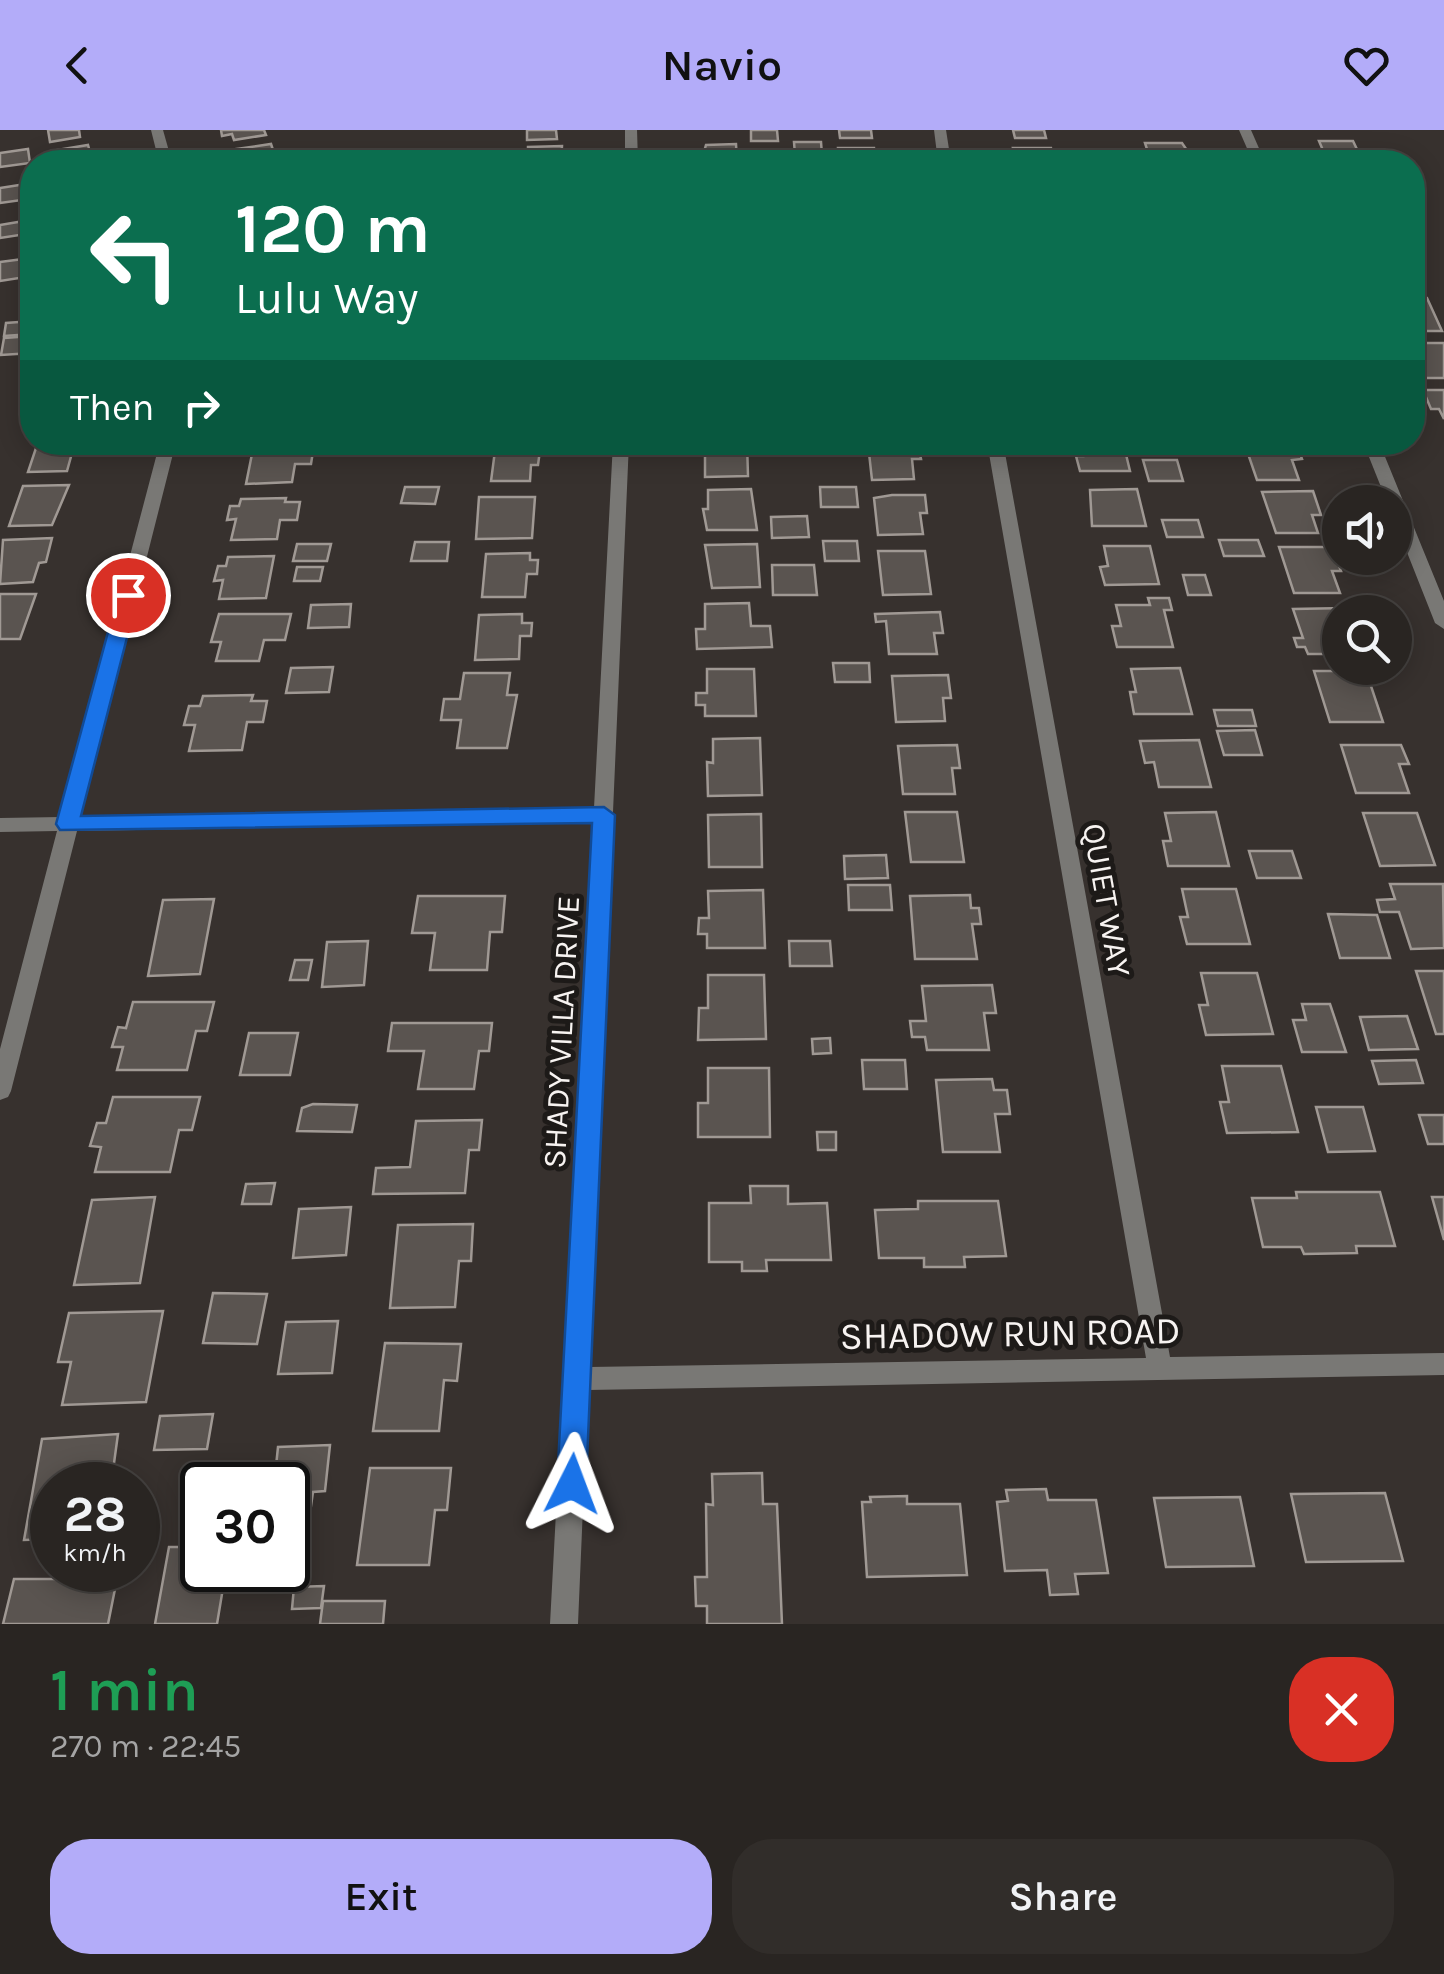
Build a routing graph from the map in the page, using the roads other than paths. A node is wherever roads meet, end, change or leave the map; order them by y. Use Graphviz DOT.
graph roads {
  1 [pos="165,455"];
  2 [pos="621,455"];
  3 [pos="997,455"];
  4 [pos="1376,455"];
  5 [pos="1444,623"];
  6 [pos="604,815"];
  7 [pos="68,824"];
  8 [pos="0,825"];
  9 [pos="0,1091"];
  10 [pos="1444,1364"];
  11 [pos="1160,1368"];
  12 [pos="578,1379"];
  13 [pos="564,1624"];
  1 -- 7 [label="street"];
  2 -- 6 [label="street, SHADY VILLA DRIVE"];
  3 -- 11 [label="street, QUIET WAY"];
  4 -- 5 [label="street"];
  6 -- 7 [label="street"];
  6 -- 12 [label="street, SHADY VILLA DRIVE"];
  7 -- 8 [label="street"];
  7 -- 9 [label="street"];
  10 -- 11 [label="street, SHADOW RUN ROAD"];
  11 -- 12 [label="street, SHADOW RUN ROAD"];
  12 -- 13 [label="street, SHADY VILLA DRIVE"];
}
